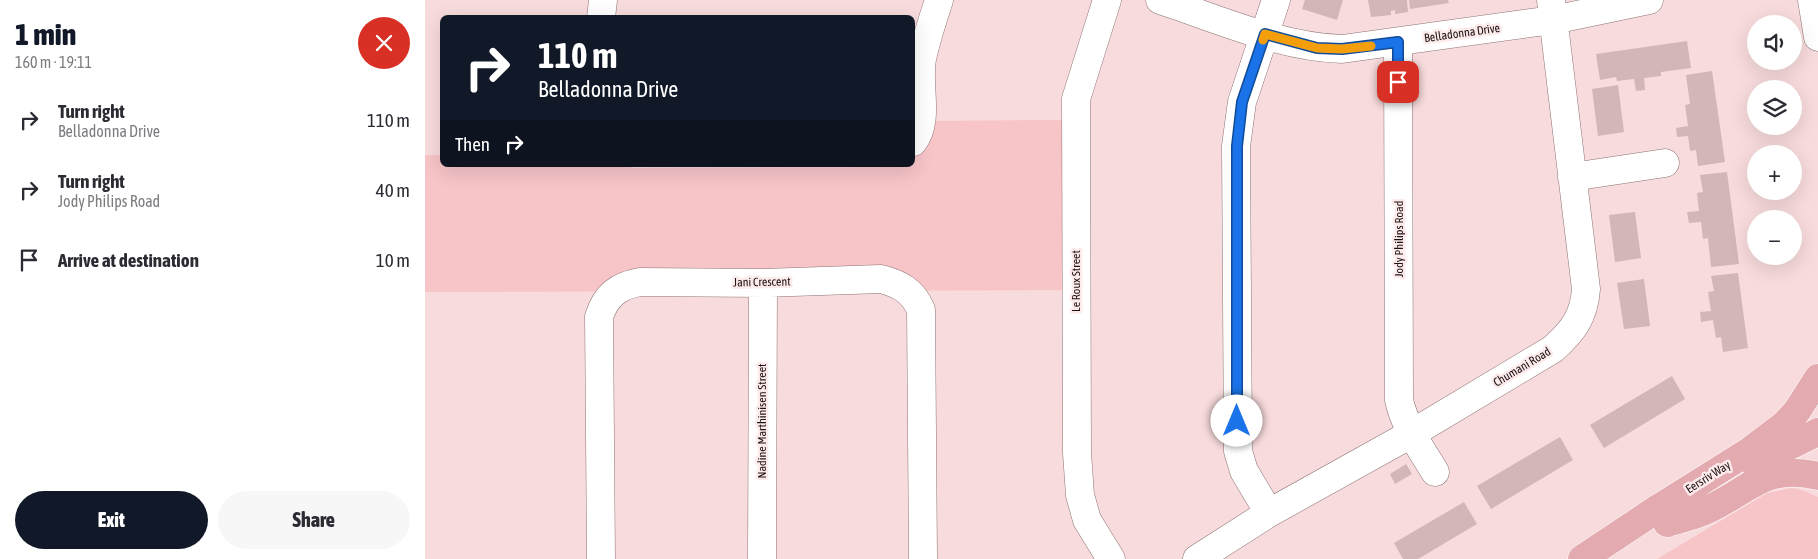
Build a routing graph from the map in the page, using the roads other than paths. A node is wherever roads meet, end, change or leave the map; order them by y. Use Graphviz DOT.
graph roads {
  1 [pos="603,0"];
  2 [pos="939,0"];
  3 [pos="1107,0"];
  4 [pos="1160,0"];
  5 [pos="1276,0"];
  6 [pos="1649,0"];
  7 [pos="1812,0"];
  8 [pos="1552,10"];
  9 [pos="601,15"];
  10 [pos="1265,34"];
  11 [pos="1818,37"];
  12 [pos="1398,42"];
  13 [pos="915,139"];
  14 [pos="1665,163"];
  15 [pos="1572,177"];
  16 [pos="763,282"];
  17 [pos="1818,378"];
  18 [pos="1818,432"];
  19 [pos="1411,434"];
  20 [pos="1435,472"];
  21 [pos="1818,476"];
  22 [pos="1269,512"];
  23 [pos="1667,523"];
  24 [pos="601,559"];
  25 [pos="762,559"];
  26 [pos="923,559"];
  27 [pos="1111,559"];
  28 [pos="1197,559"];
  29 [pos="1582,559"];
  30 [pos="1614,559"];
  1 -- 9 [label="street"];
  2 -- 13 [label="street"];
  3 -- 27 [label="street, Le Roux Street"];
  4 -- 10 [label="street, Belladonna Drive"];
  5 -- 10 [label="street"];
  6 -- 8 [label="street, Belladonna Drive"];
  7 -- 11 [label="street"];
  8 -- 12 [label="street, Belladonna Drive"];
  8 -- 15 [label="street, Chumani Road"];
  10 -- 12 [label="street, Belladonna Drive"];
  10 -- 22 [label="street"];
  12 -- 19 [label="street, Jody Philips Road"];
  14 -- 15 [label="street"];
  15 -- 19 [label="street, Chumani Road"];
  16 -- 24 [label="street, Jani Crescent"];
  16 -- 25 [label="street, Nadine Marthinisen Street"];
  16 -- 26 [label="street, Jani Crescent"];
  17 -- 29 [label="main road, Eersriv Way"];
  18 -- 23 [label="main road, Eersriv Way"];
  19 -- 20 [label="street, Jody Philips Road"];
  19 -- 22 [label="street, Chumani Road"];
  21 -- 23 [label="main road"];
  22 -- 28 [label="street, Chumani Road"];
  23 -- 30 [label="main road, Eersriv Way"];
}
